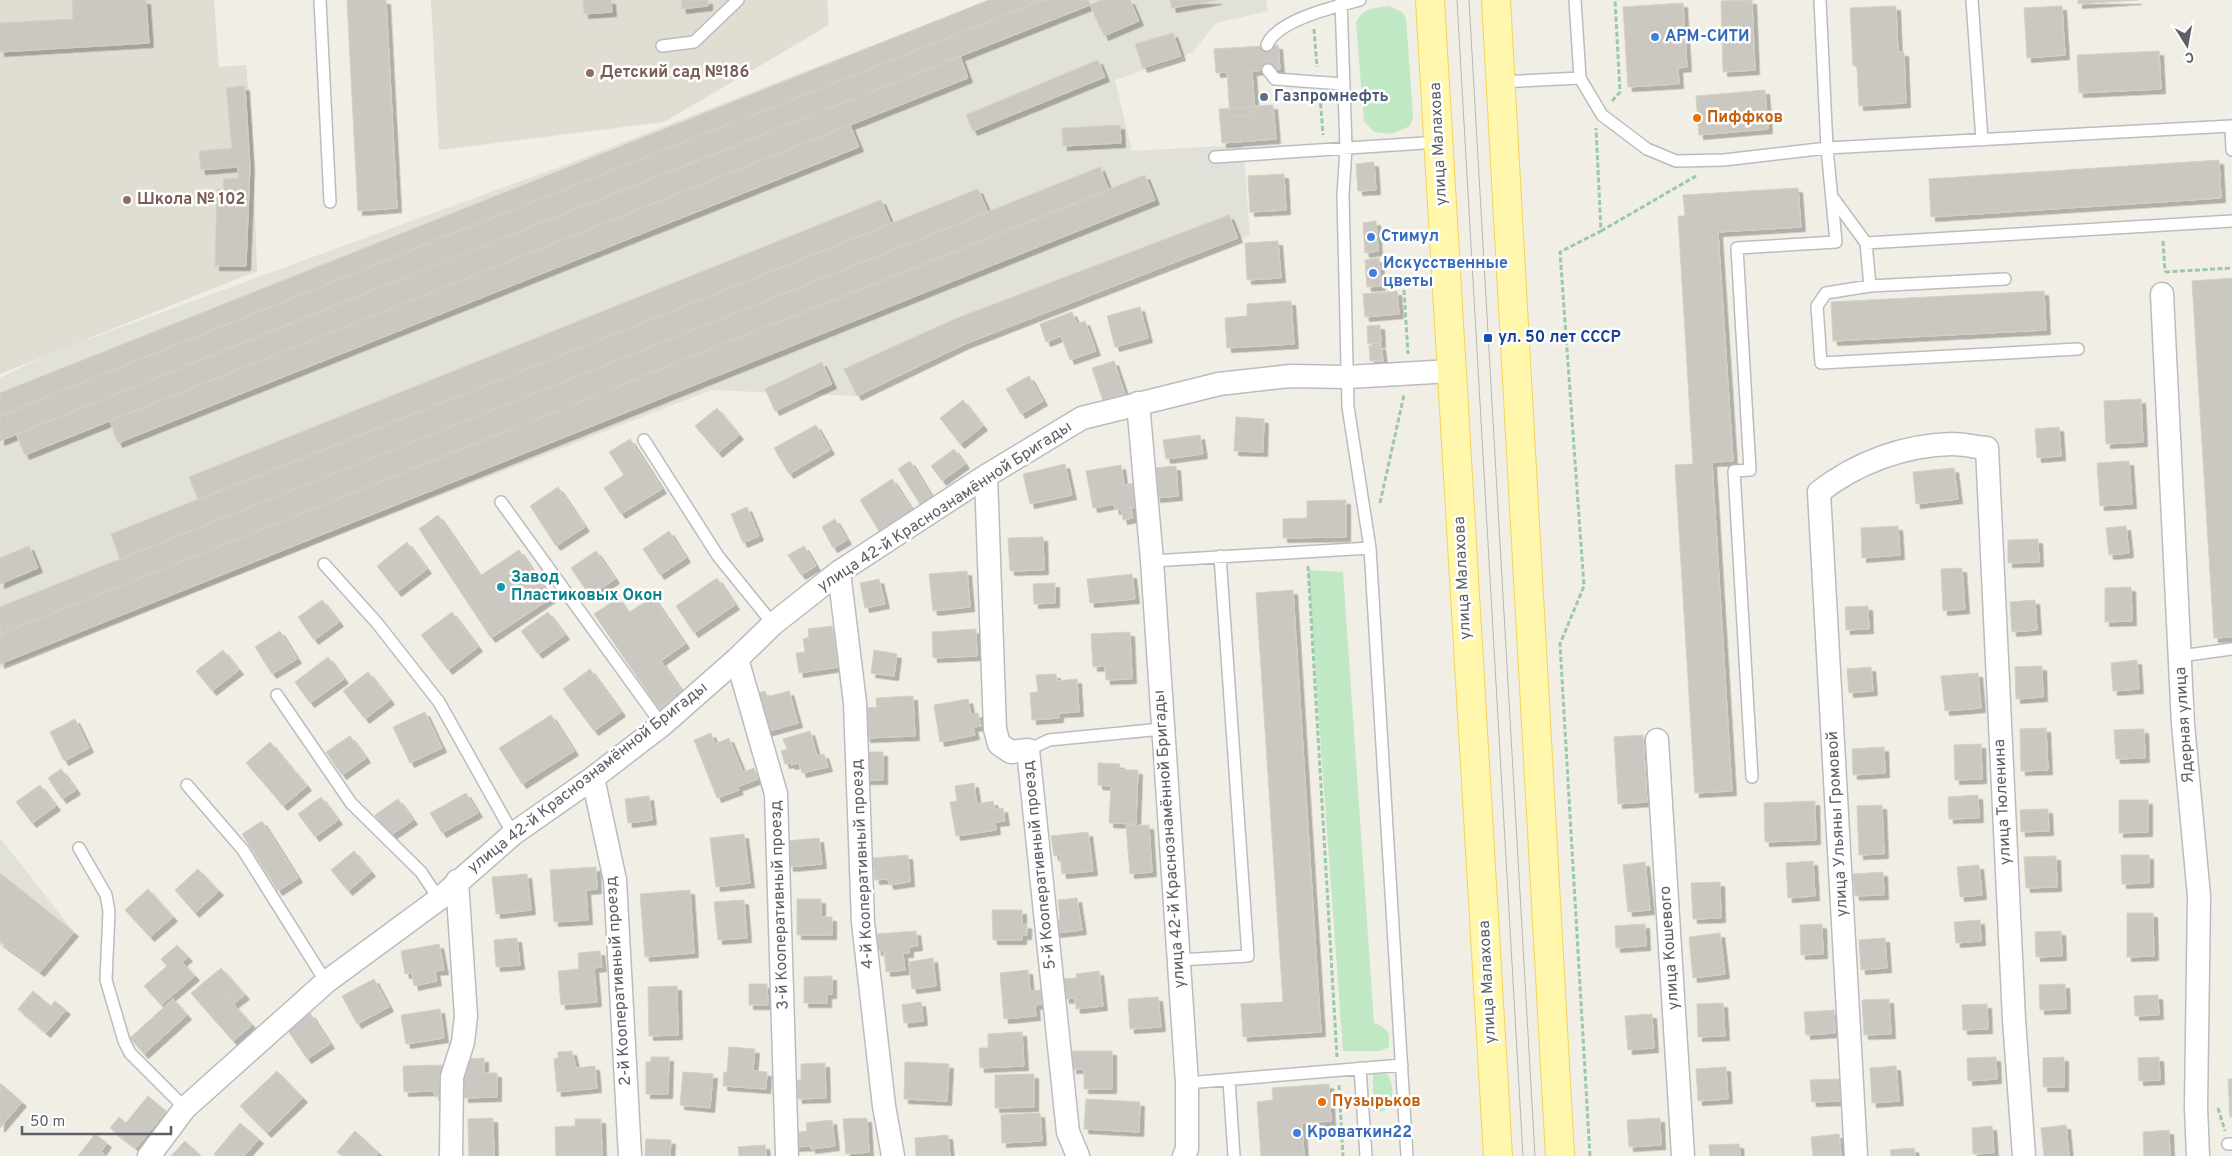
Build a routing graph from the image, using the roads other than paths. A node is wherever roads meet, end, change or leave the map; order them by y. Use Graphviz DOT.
graph roads {
  1 [pos="320,0"];
  2 [pos="738,0"];
  3 [pos="1360,0"];
  4 [pos="1430,0"];
  5 [pos="1496,0"];
  6 [pos="1576,0"];
  7 [pos="1820,0"];
  8 [pos="1972,0"];
  9 [pos="1341,3"];
  10 [pos="1267,45"];
  11 [pos="662,46"];
  12 [pos="1268,70"];
  13 [pos="1580,78"];
  14 [pos="1501,82"];
  15 [pos="1343,84"];
  16 [pos="2231,125"];
  17 [pos="1982,140"];
  18 [pos="1439,142"];
  19 [pos="1346,148"];
  20 [pos="1827,148"];
  21 [pos="2232,150"];
  22 [pos="1215,157"];
  23 [pos="1832,197"];
  24 [pos="330,202"];
  25 [pos="2232,221"];
  26 [pos="1866,242"];
  27 [pos="2005,279"];
  28 [pos="2164,283"];
  29 [pos="1870,286"];
  30 [pos="2078,349"];
  31 [pos="1451,371"];
  32 [pos="1348,377"];
  33 [pos="1138,403"];
  34 [pos="644,440"];
  35 [pos="986,476"];
  36 [pos="1819,492"];
  37 [pos="501,502"];
  38 [pos="1370,548"];
  39 [pos="1220,556"];
  40 [pos="1152,561"];
  41 [pos="324,564"];
  42 [pos="839,572"];
  43 [pos="773,624"];
  44 [pos="2232,649"];
  45 [pos="2180,656"];
  46 [pos="737,659"];
  47 [pos="277,695"];
  48 [pos="662,725"];
  49 [pos="1162,728"];
  50 [pos="1657,740"];
  51 [pos="1028,750"];
  52 [pos="1752,777"];
  53 [pos="593,778"];
  54 [pos="187,785"];
  55 [pos="513,834"];
  56 [pos="79,848"];
  57 [pos="457,881"];
  58 [pos="438,899"];
  59 [pos="1179,960"];
  60 [pos="326,982"];
  61 [pos="1402,1065"];
  62 [pos="1360,1068"];
  63 [pos="1229,1080"];
  64 [pos="1187,1083"];
  65 [pos="185,1108"];
  66 [pos="149,1156"];
  67 [pos="451,1156"];
  68 [pos="630,1156"];
  69 [pos="787,1156"];
  70 [pos="893,1156"];
  71 [pos="1078,1156"];
  72 [pos="1184,1156"];
  73 [pos="1234,1156"];
  74 [pos="1366,1156"];
  75 [pos="1407,1156"];
  76 [pos="1498,1156"];
  77 [pos="1560,1156"];
  78 [pos="1683,1156"];
  79 [pos="1856,1156"];
  80 [pos="2024,1156"];
  81 [pos="2198,1156"];
  1 -- 24 [label="lane"];
  2 -- 11 [label="lane"];
  3 -- 9 [label="lane"];
  4 -- 18 [label="main road, улица Малахова"];
  5 -- 14 [label="main road"];
  6 -- 13 [label="lane"];
  7 -- 20 [label="lane"];
  8 -- 17 [label="lane"];
  9 -- 10 [label="lane"];
  9 -- 15 [label="lane"];
  12 -- 15 [label="lane"];
  13 -- 14 [label="lane"];
  13 -- 20 [label="lane"];
  14 -- 77 [label="main road"];
  15 -- 19 [label="lane"];
  16 -- 17 [label="lane"];
  16 -- 21 [label="lane"];
  17 -- 20 [label="lane"];
  18 -- 19 [label="lane"];
  18 -- 31 [label="main road, улица Малахова"];
  19 -- 22 [label="lane"];
  19 -- 32 [label="lane"];
  20 -- 23 [label="lane"];
  23 -- 26 [label="lane"];
  23 -- 52 [label="lane"];
  25 -- 26 [label="lane"];
  26 -- 29 [label="lane"];
  27 -- 29 [label="lane"];
  28 -- 45 [label="street, Ядерная улица"];
  29 -- 30 [label="lane"];
  31 -- 32 [label="street, улица 42-й Краснознамённой Бригады"];
  31 -- 76 [label="main road, улица Малахова"];
  32 -- 33 [label="street, улица 42-й Краснознамённой Бригады"];
  32 -- 38 [label="lane"];
  33 -- 35 [label="street, улица 42-й Краснознамённой Бригады"];
  33 -- 40 [label="street, улица 42-й Краснознамённой Бригады"];
  34 -- 43 [label="lane"];
  35 -- 42 [label="street, улица 42-й Краснознамённой Бригады"];
  35 -- 51 [label="street, 5-й Кооперативный проезд"];
  36 -- 79 [label="street, улица Ульяны Громовой"];
  36 -- 80 [label="street, улица Тюленина"];
  37 -- 48 [label="lane"];
  38 -- 39 [label="lane"];
  38 -- 61 [label="lane"];
  39 -- 40 [label="lane"];
  39 -- 59 [label="lane"];
  40 -- 49 [label="street, улица 42-й Краснознамённой Бригады"];
  41 -- 55 [label="lane"];
  42 -- 43 [label="street, улица 42-й Краснознамённой Бригады"];
  42 -- 70 [label="street, 4-й Кооперативный проезд"];
  43 -- 46 [label="street, улица 42-й Краснознамённой Бригады"];
  44 -- 45 [label="lane"];
  45 -- 81 [label="street, Ядерная улица"];
  46 -- 48 [label="street, улица 42-й Краснознамённой Бригады"];
  46 -- 69 [label="street, 3-й Кооперативный проезд"];
  47 -- 58 [label="lane"];
  48 -- 53 [label="street, улица 42-й Краснознамённой Бригады"];
  49 -- 51 [label="lane"];
  49 -- 59 [label="street, улица 42-й Краснознамённой Бригады"];
  50 -- 78 [label="street, улица Кошевого"];
  51 -- 71 [label="street, 5-й Кооперативный проезд"];
  53 -- 55 [label="street, улица 42-й Краснознамённой Бригады"];
  53 -- 68 [label="street, 2-й Кооперативный проезд"];
  54 -- 60 [label="lane"];
  55 -- 57 [label="street, улица 42-й Краснознамённой Бригады"];
  56 -- 65 [label="lane"];
  57 -- 58 [label="street, улица 42-й Краснознамённой Бригады"];
  57 -- 67 [label="street"];
  58 -- 60 [label="street, улица 42-й Краснознамённой Бригады"];
  59 -- 64 [label="street, улица 42-й Краснознамённой Бригады"];
  60 -- 65 [label="street, улица 42-й Краснознамённой Бригады"];
  61 -- 62 [label="lane"];
  61 -- 75 [label="lane"];
  62 -- 63 [label="lane"];
  62 -- 74 [label="lane"];
  63 -- 64 [label="lane"];
  63 -- 73 [label="lane"];
  64 -- 72 [label="street, улица 42-й Краснознамённой Бригады"];
  65 -- 66 [label="street, улица 42-й Краснознамённой Бригады"];
}
